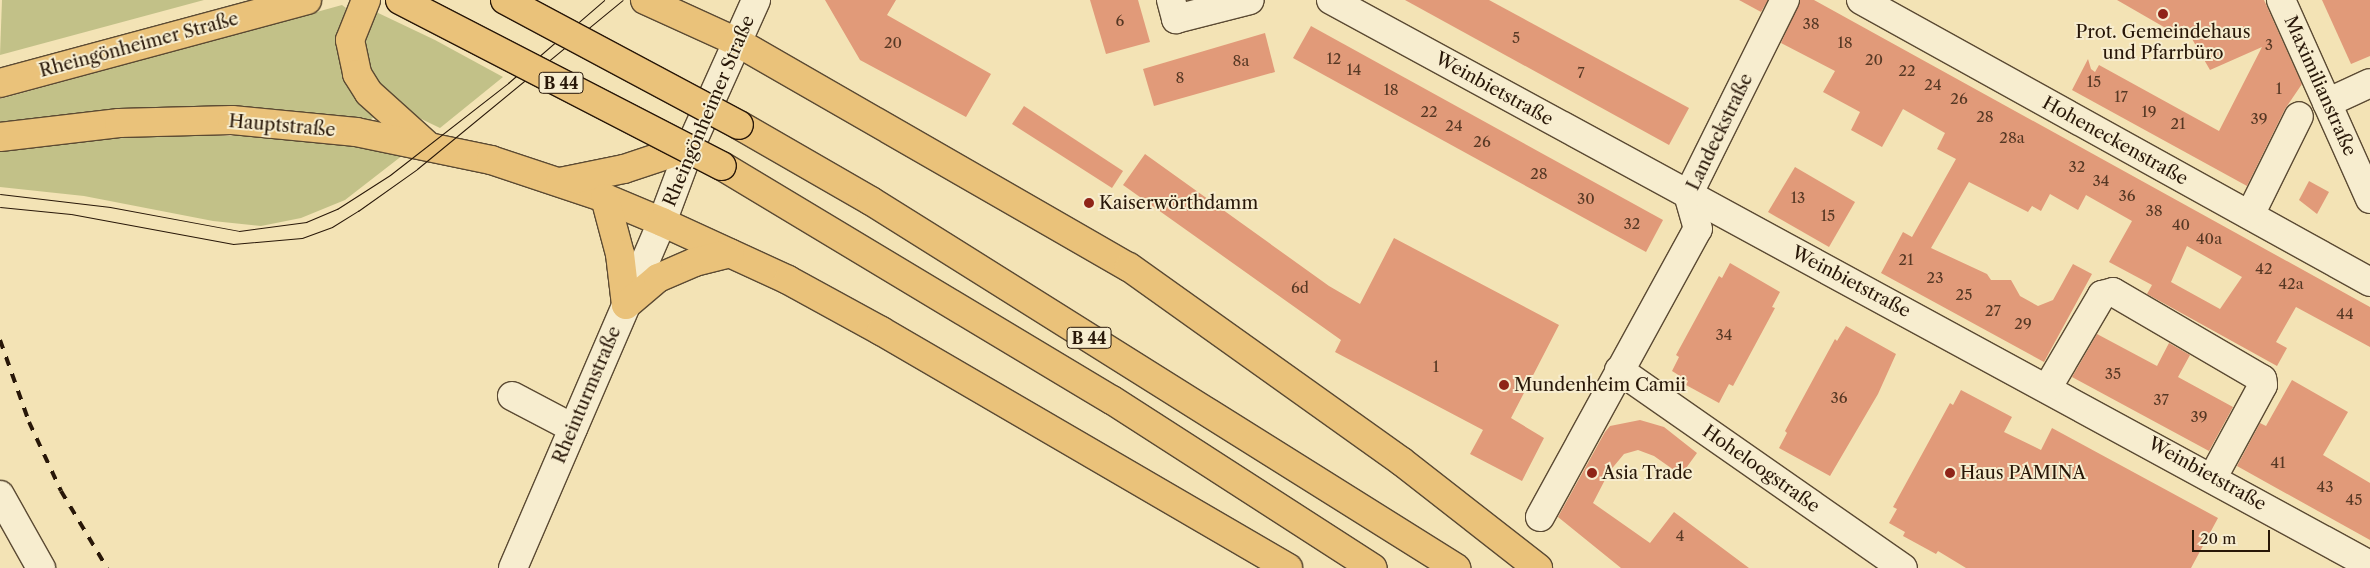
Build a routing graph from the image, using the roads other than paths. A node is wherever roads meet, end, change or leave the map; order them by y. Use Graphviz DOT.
graph roads {
  1 [pos="307,0"];
  2 [pos="366,0"];
  3 [pos="400,0"];
  4 [pos="505,0"];
  5 [pos="645,0"];
  6 [pos="756,0"];
  7 [pos="1171,0"];
  8 [pos="1250,0"];
  9 [pos="1331,0"];
  10 [pos="1785,0"];
  11 [pos="1861,0"];
  12 [pos="2281,0"];
  13 [pos="737,42"];
  14 [pos="0,82"];
  15 [pos="2370,83"];
  16 [pos="2327,103"];
  17 [pos="2299,116"];
  18 [pos="0,137"];
  19 [pos="427,145"];
  20 [pos="690,147"];
  21 [pos="560,182"];
  22 [pos="1688,195"];
  23 [pos="605,198"];
  24 [pos="2370,199"];
  25 [pos="2250,215"];
  26 [pos="662,222"];
  27 [pos="730,253"];
  28 [pos="2370,282"];
  29 [pos="626,305"];
  30 [pos="1618,370"];
  31 [pos="2048,387"];
  32 [pos="512,396"];
  33 [pos="573,428"];
  34 [pos="2213,478"];
  35 [pos="0,495"];
  36 [pos="1540,517"];
  37 [pos="2370,565"];
  38 [pos="41,568"];
  39 [pos="513,568"];
  40 [pos="1288,568"];
  41 [pos="1373,568"];
  42 [pos="1456,568"];
  43 [pos="1538,568"];
  44 [pos="1903,568"];
  1 -- 14 [label="main road, Rheingönheimer Straße"];
  2 -- 19 [label="main road"];
  3 -- 41 [label="main road, B 44, bridge"];
  4 -- 42 [label="main road, B 44, bridge"];
  5 -- 13 [label="main road"];
  6 -- 13 [label="street, Rheingönheimer Straße"];
  7 -- 8 [label="street"];
  9 -- 22 [label="street, Weinbietstraße"];
  10 -- 22 [label="street, Landeckstraße"];
  11 -- 25 [label="street, Hoheneckenstraße"];
  12 -- 16 [label="street, Maximilianstraße"];
  13 -- 20 [label="street, Rheingönheimer Straße"];
  13 -- 43 [label="main road"];
  15 -- 16 [label="street"];
  16 -- 24 [label="street, Maximilianstraße"];
  17 -- 25 [label="street"];
  18 -- 19 [label="main road, Hauptstraße"];
  19 -- 21 [label="main road, Hauptstraße"];
  20 -- 21 [label="main road"];
  20 -- 26 [label="street, Rheingönheimer Straße"];
  21 -- 23 [label="main road"];
  22 -- 30 [label="street, Landeckstraße"];
  22 -- 31 [label="street, Weinbietstraße"];
  23 -- 26 [label="main road"];
  23 -- 29 [label="main road"];
  25 -- 28 [label="street, Hoheneckenstraße"];
  26 -- 27 [label="main road"];
  26 -- 29 [label="street, Rheinturmstraße"];
  27 -- 29 [label="main road"];
  27 -- 40 [label="main road"];
  29 -- 33 [label="street, Rheinturmstraße"];
  30 -- 36 [label="street, Landeckstraße"];
  30 -- 44 [label="street, Hoheloogstraße"];
  31 -- 34 [label="street, Weinbietstraße"];
  31 -- 34 [label="street"];
  32 -- 33 [label="street"];
  33 -- 39 [label="street, Rheinturmstraße"];
  34 -- 37 [label="street, Weinbietstraße"];
  35 -- 38 [label="street"];
}
